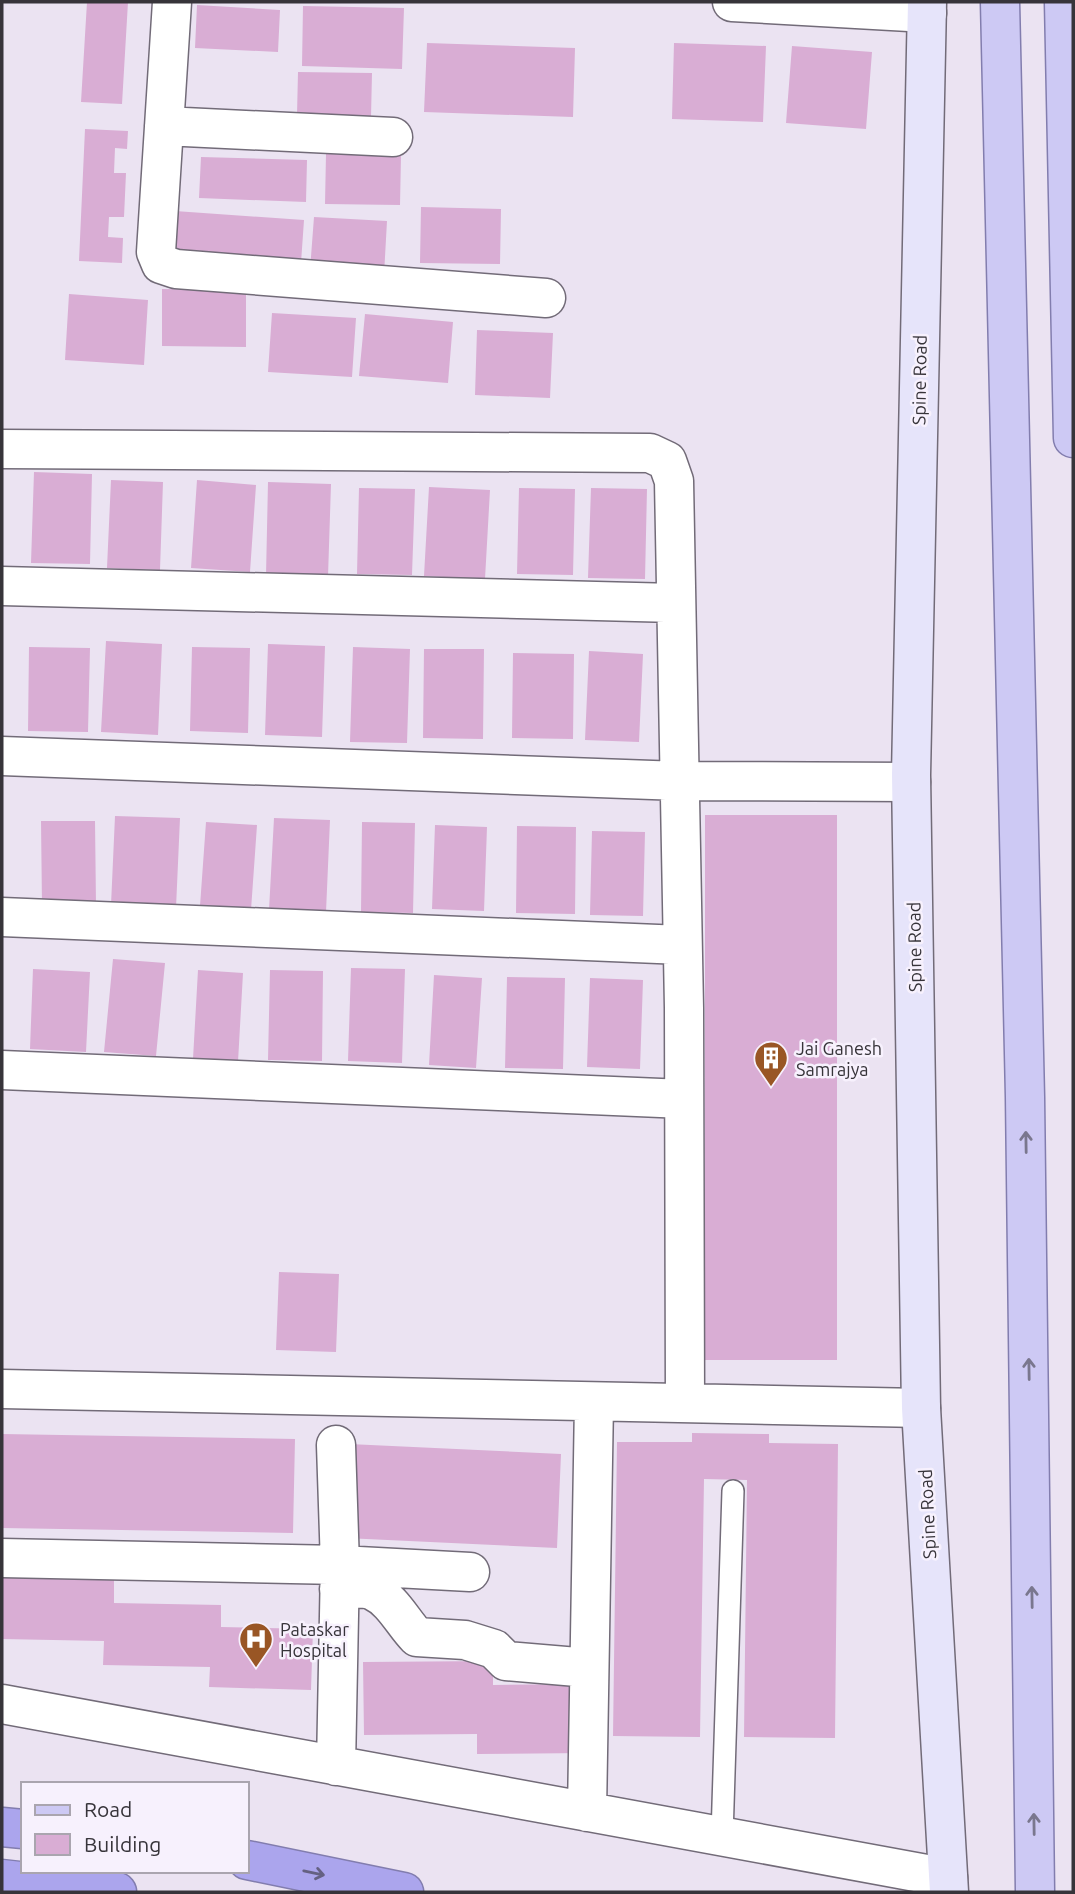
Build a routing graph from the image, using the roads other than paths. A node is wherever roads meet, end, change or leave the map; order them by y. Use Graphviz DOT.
graph roads {
  1 [pos="172,2"];
  2 [pos="732,2"];
  3 [pos="1000,2"];
  4 [pos="1064,2"];
  5 [pos="927,8"];
  6 [pos="163,126"];
  7 [pos="393,136"];
  8 [pos="546,298"];
  9 [pos="1073,438"];
  10 [pos="2,449"];
  11 [pos="2,586"];
  12 [pos="675,603"];
  13 [pos="2,756"];
  14 [pos="680,781"];
  15 [pos="911,782"];
  16 [pos="2,917"];
  17 [pos="682,944"];
  18 [pos="2,1070"];
  19 [pos="684,1099"];
  20 [pos="2,1389"];
  21 [pos="594,1402"];
  22 [pos="685,1403"];
  23 [pos="921,1408"];
  24 [pos="336,1445"];
  25 [pos="733,1491"];
  26 [pos="2,1558"];
  27 [pos="470,1572"];
  28 [pos="339,1577"];
  29 [pos="589,1668"];
  30 [pos="2,1704"];
  31 [pos="335,1766"];
  32 [pos="587,1812"];
  33 [pos="2,1827"];
  34 [pos="21,1829"];
  35 [pos="722,1836"];
  36 [pos="248,1860"];
  37 [pos="2,1879"];
  38 [pos="949,1885"];
  39 [pos="117,1892"];
  40 [pos="404,1892"];
  41 [pos="1035,1892"];
  1 -- 6 [label="street"];
  2 -- 5 [label="street"];
  41 -- 3 [label="main road, one-way"];
  4 -- 9 [label="main road"];
  5 -- 15 [label="street, Spine Road"];
  6 -- 7 [label="street"];
  6 -- 8 [label="street"];
  10 -- 12 [label="street"];
  11 -- 12 [label="street"];
  12 -- 14 [label="street"];
  13 -- 14 [label="street"];
  14 -- 15 [label="street"];
  14 -- 17 [label="street"];
  15 -- 23 [label="street, Spine Road"];
  16 -- 17 [label="street"];
  17 -- 19 [label="street"];
  18 -- 19 [label="street"];
  19 -- 22 [label="street"];
  20 -- 21 [label="street"];
  21 -- 22 [label="street"];
  21 -- 29 [label="street"];
  22 -- 23 [label="street"];
  23 -- 38 [label="street, Spine Road"];
  24 -- 28 [label="street"];
  25 -- 35 [label="lane"];
  26 -- 28 [label="street"];
  27 -- 28 [label="street"];
  28 -- 29 [label="street"];
  28 -- 31 [label="street"];
  29 -- 32 [label="street"];
  30 -- 31 [label="street"];
  31 -- 32 [label="street"];
  32 -- 35 [label="street"];
  33 -- 34 [label="highway"];
  35 -- 38 [label="street"];
  36 -- 40 [label="highway, one-way"];
  37 -- 39 [label="highway"];
}
